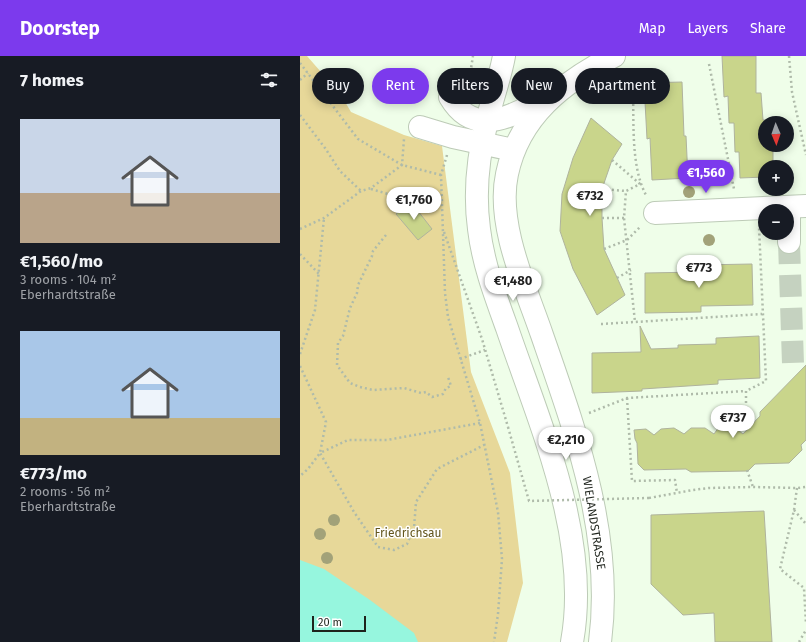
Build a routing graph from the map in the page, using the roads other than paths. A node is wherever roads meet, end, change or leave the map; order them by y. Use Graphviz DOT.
graph roads {
  1 [pos="493,56"];
  2 [pos="504,56"];
  3 [pos="614,56"];
  4 [pos="567,87"];
  5 [pos="454,104"];
  6 [pos="537,104"];
  7 [pos="545,104"];
  8 [pos="412,131"];
  9 [pos="481,133"];
  10 [pos="797,207"];
  11 [pos="655,213"];
  12 [pos="790,242"];
  13 [pos="560,642"];
  14 [pos="572,642"];
  15 [pos="600,642"];
  1 -- 9 [label="street"];
  2 -- 9 [label="street"];
  3 -- 4 [label="street, WIELANDSTRASSE"];
  5 -- 9 [label="street"];
  6 -- 9 [label="street"];
  7 -- 9 [label="street, WIELANDSTRASSE"];
  8 -- 9 [label="street"];
  9 -- 13 [label="street"];
  9 -- 14 [label="street"];
  9 -- 15 [label="street, WIELANDSTRASSE"];
  10 -- 11 [label="street"];
  10 -- 12 [label="street"];
}
